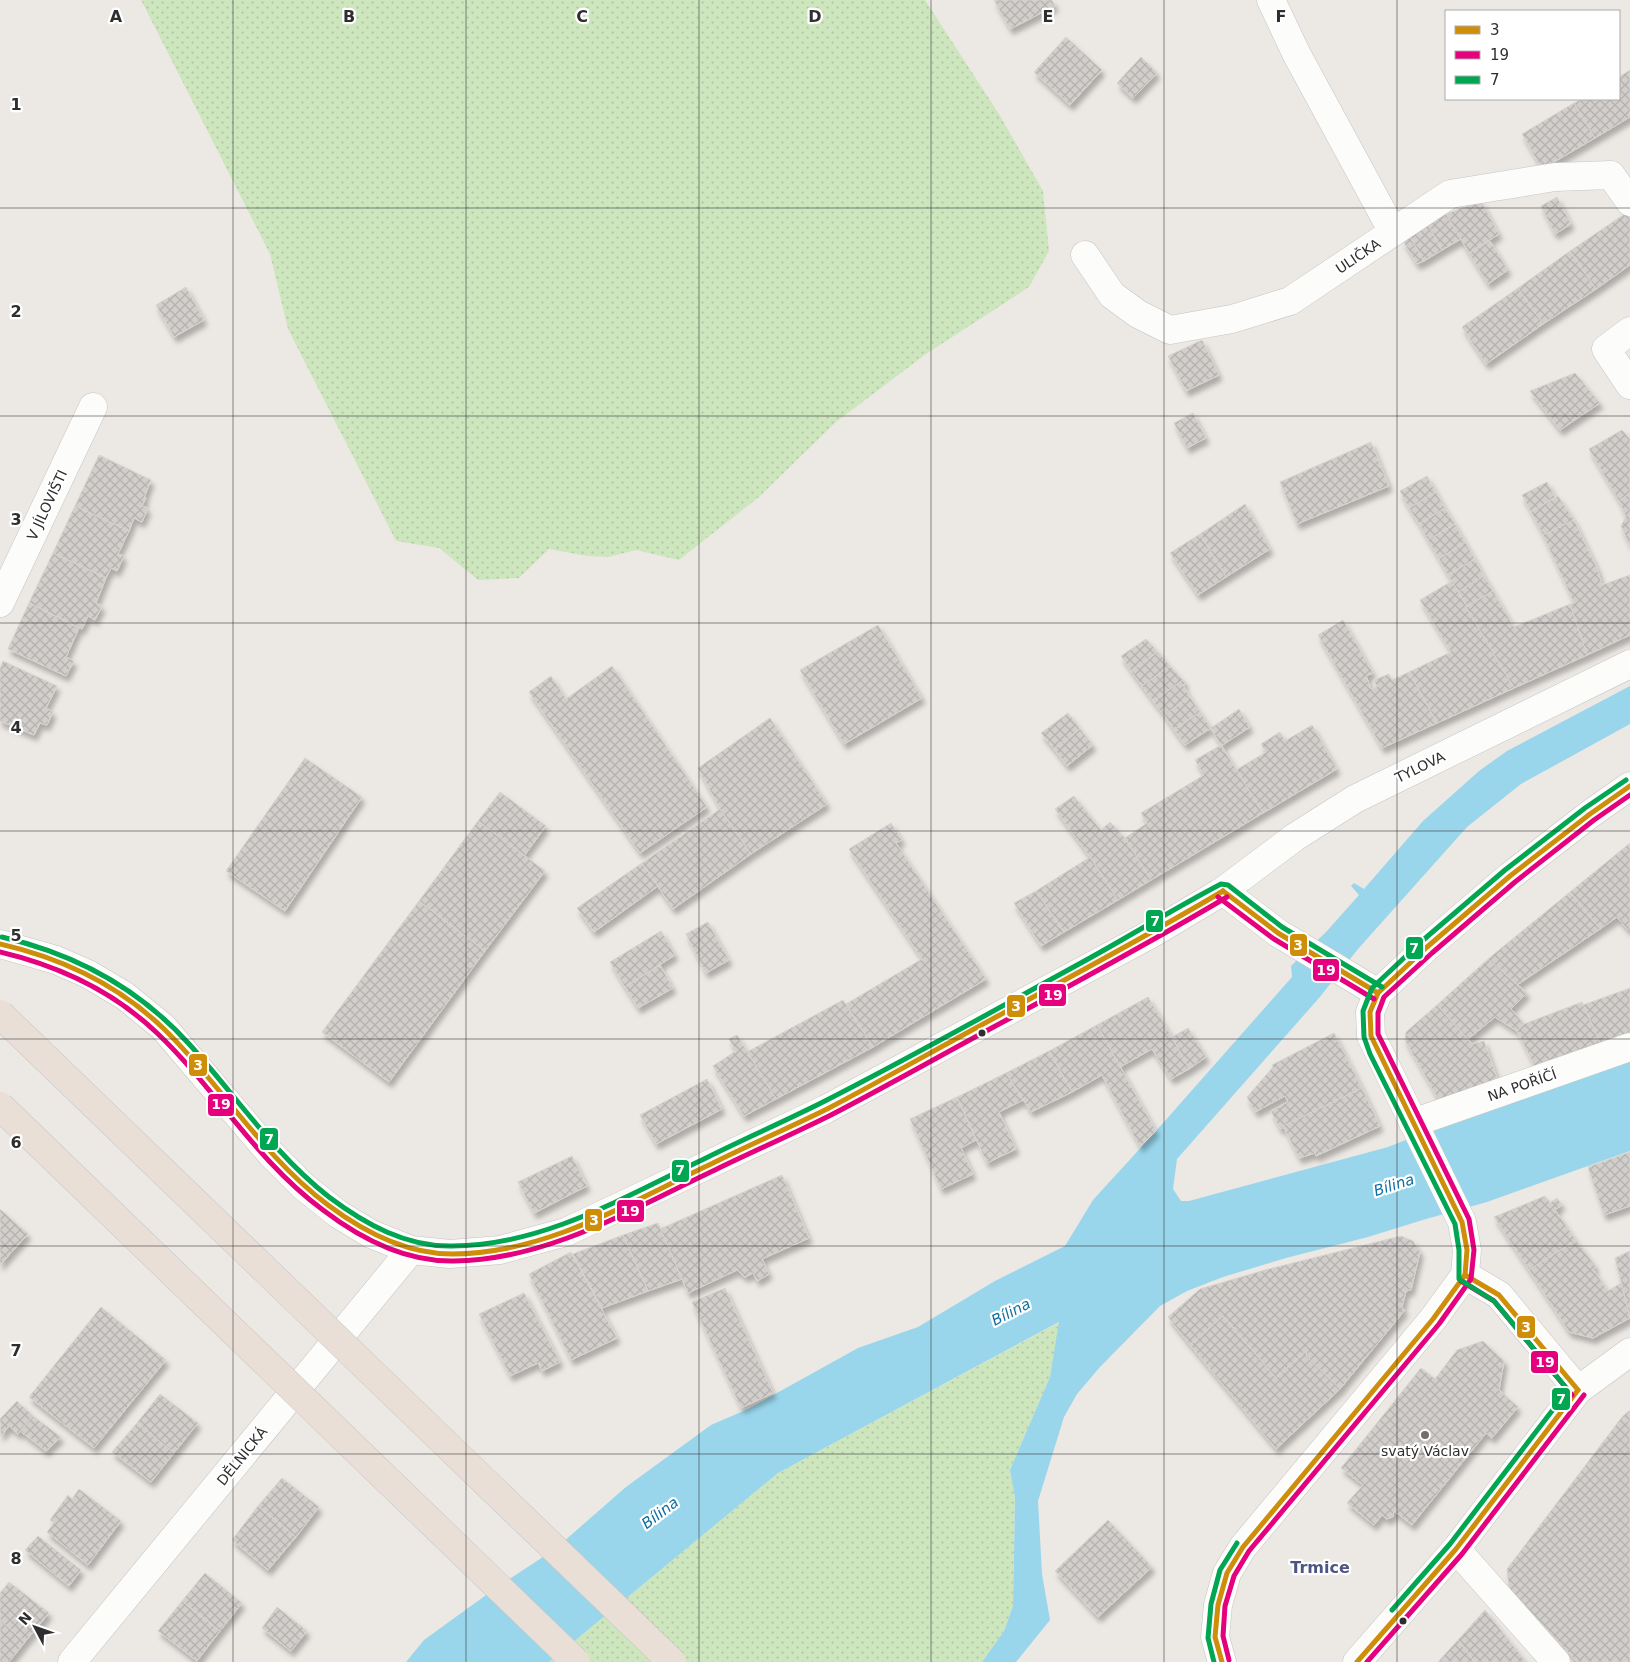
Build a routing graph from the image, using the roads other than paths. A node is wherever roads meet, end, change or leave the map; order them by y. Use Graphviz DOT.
graph roads {
  1 [pos="1270,0"];
  2 [pos="1630,202"];
  3 [pos="1393,232"];
  4 [pos="1086,255"];
  5 [pos="1630,331"];
  6 [pos="1630,385"];
  7 [pos="93,407"];
  8 [pos="0,604"];
  9 [pos="1630,664"];
  10 [pos="1630,786"];
  11 [pos="1222,891"];
  12 [pos="0,944"];
  13 [pos="1378,993"];
  14 [pos="0,1014"];
  15 [pos="1630,1048"];
  16 [pos="0,1106"];
  17 [pos="1413,1123"];
  18 [pos="411,1250"];
  19 [pos="1465,1275"];
  20 [pos="1630,1352"];
  21 [pos="1578,1390"];
  22 [pos="1456,1549"];
  23 [pos="72,1662"];
  24 [pos="576,1662"];
  25 [pos="672,1662"];
  26 [pos="1222,1662"];
  27 [pos="1358,1662"];
  28 [pos="1556,1662"];
  1 -- 3 [label="street"];
  2 -- 3 [label="street, ULIČKA"];
  3 -- 4 [label="street, ULIČKA"];
  5 -- 6 [label="street"];
  7 -- 8 [label="street, V JÍLOVIŠTI"];
  9 -- 11 [label="street, TYLOVA"];
  10 -- 13 [label="street"];
  11 -- 13 [label="street"];
  11 -- 18 [label="street, TYLOVA"];
  12 -- 18 [label="street, TYLOVA"];
  13 -- 17 [label="street"];
  14 -- 25 [label="highway, bridge"];
  15 -- 17 [label="street, NA POŘÍČÍ"];
  16 -- 24 [label="highway, bridge"];
  17 -- 19 [label="street"];
  18 -- 23 [label="street, DĚLNICKÁ"];
  19 -- 21 [label="street"];
  19 -- 26 [label="street"];
  20 -- 21 [label="street"];
  21 -- 22 [label="street"];
  22 -- 27 [label="street"];
  22 -- 28 [label="street"];
}
